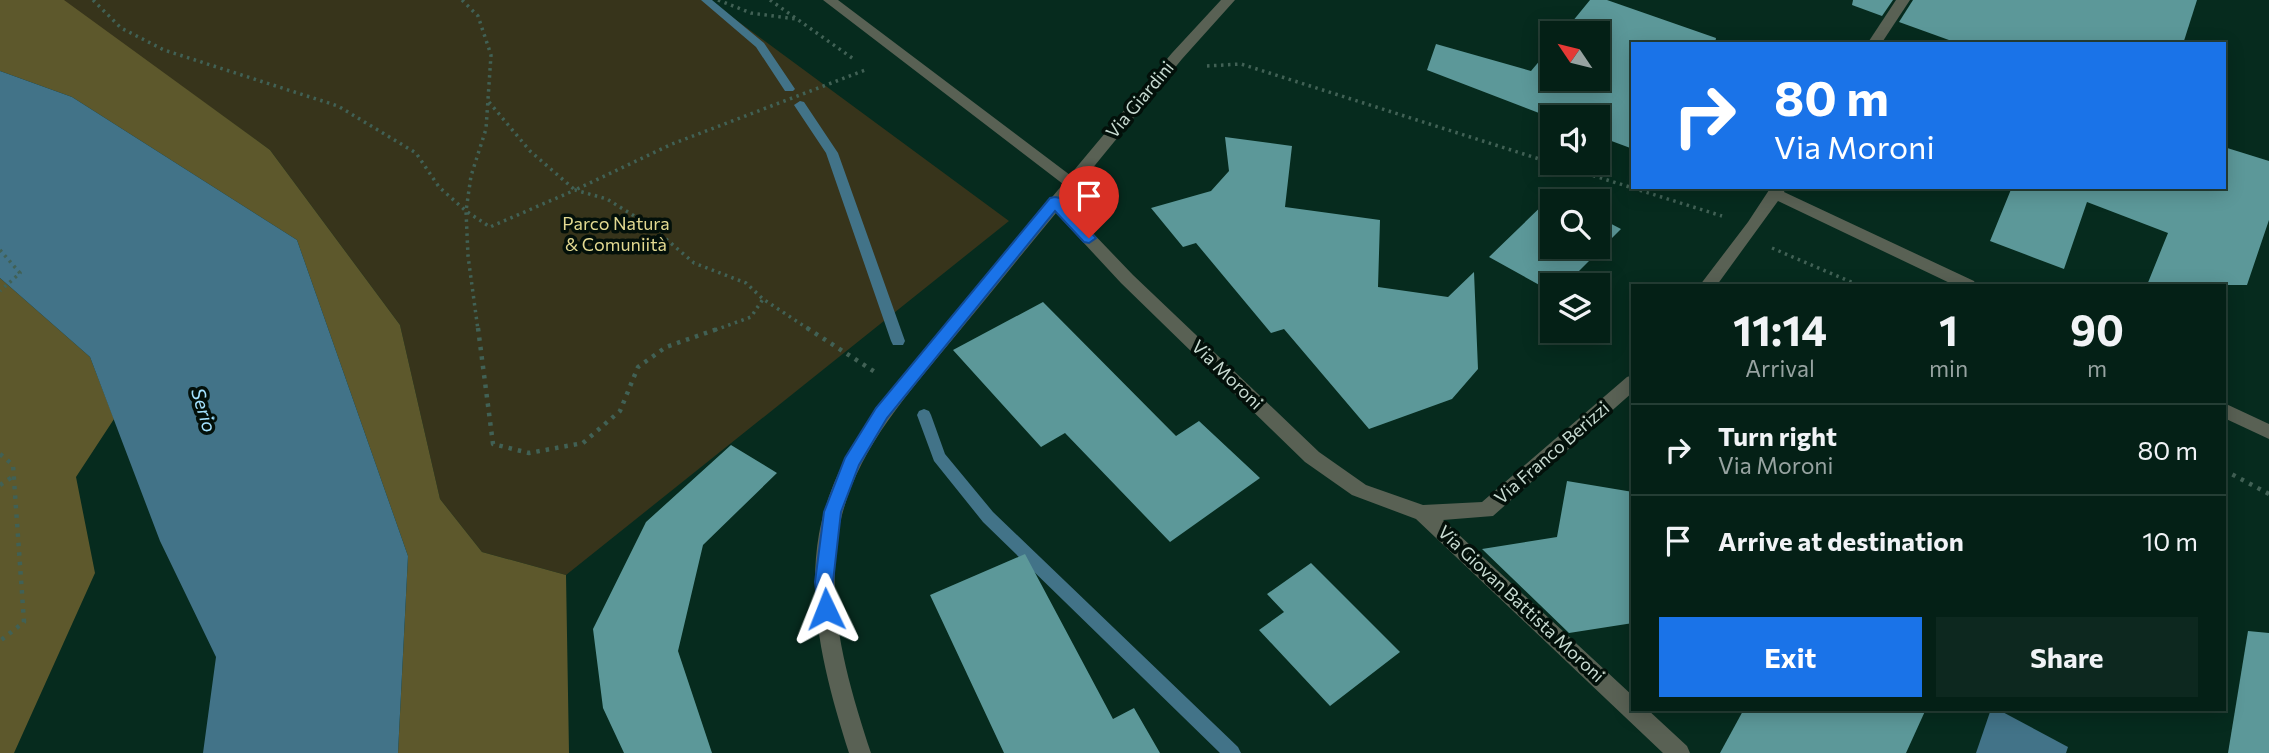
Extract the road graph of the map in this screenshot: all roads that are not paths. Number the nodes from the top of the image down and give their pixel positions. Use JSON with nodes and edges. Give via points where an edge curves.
{"nodes":[{"id":1,"x":830,"y":0,"type":"edge"},
{"id":2,"x":1228,"y":0,"type":"edge"},
{"id":3,"x":1903,"y":0,"type":"edge"},
{"id":4,"x":1875,"y":42,"type":"edge"},
{"id":5,"x":1071,"y":183,"type":"junction"},
{"id":6,"x":1777,"y":190,"type":"edge"},
{"id":7,"x":1055,"y":202,"type":"junction"},
{"id":8,"x":1709,"y":284,"type":"edge"},
{"id":9,"x":1966,"y":284,"type":"edge"},
{"id":10,"x":1631,"y":384,"type":"edge"},
{"id":11,"x":2226,"y":411,"type":"edge"},
{"id":12,"x":2269,"y":432,"type":"edge"},
{"id":13,"x":1423,"y":513,"type":"junction"},
{"id":14,"x":1631,"y":708,"type":"edge"},
{"id":15,"x":1634,"y":711,"type":"edge"},
{"id":16,"x":860,"y":753,"type":"edge"},
{"id":17,"x":1679,"y":753,"type":"edge"}],
"edges":[{"from":1,"to":5,"type":"street"},
{"from":2,"to":5,"type":"street","name":"Via Giardini"},
{"from":3,"to":4,"type":"street"},
{"from":5,"to":7,"type":"street","name":"Via Giardini"},
{"from":6,"to":8,"type":"street"},
{"from":6,"to":9,"type":"street"},
{"from":7,"to":13,"type":"street","name":"Via Moroni","via":[[1127,279],[1312,457],[1359,490]]},
{"from":7,"to":16,"type":"street","name":"Via Giardini","via":[[882,413],[851,463],[832,512],[824,582],[828,636],[842,702]]},
{"from":10,"to":13,"type":"street","name":"Via Franco Berizzi","via":[[1486,510]]},
{"from":11,"to":12,"type":"street"},
{"from":13,"to":14,"type":"street","name":"Via Giovan Battista Moroni"},
{"from":15,"to":17,"type":"street","name":"Via Giovan Battista Moroni"}]}
